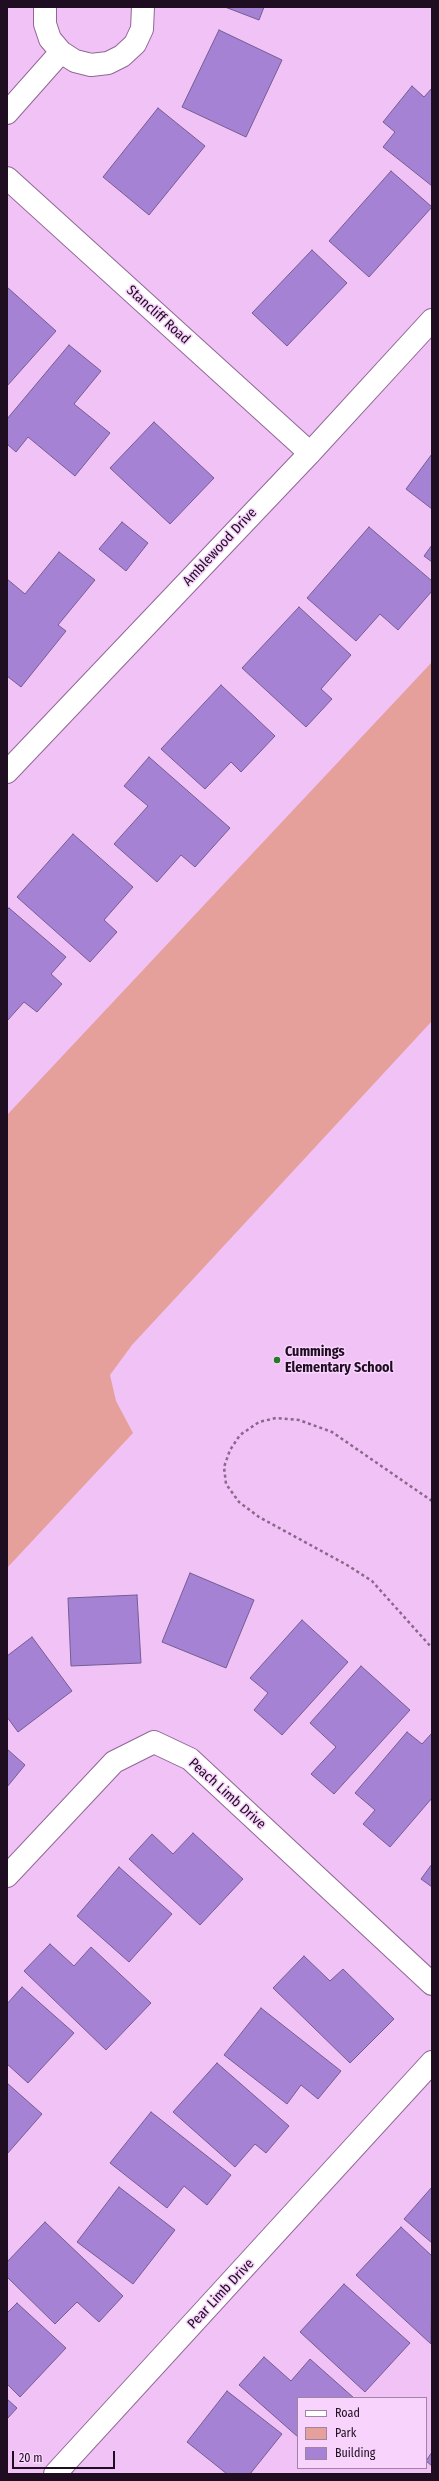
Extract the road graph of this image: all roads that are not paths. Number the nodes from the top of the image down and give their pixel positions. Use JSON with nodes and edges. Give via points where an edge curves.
{"nodes":[{"id":1,"x":45,"y":7,"type":"edge"},
{"id":2,"x":143,"y":7,"type":"edge"},
{"id":3,"x":61,"y":52,"type":"junction"},
{"id":4,"x":7,"y":113,"type":"edge"},
{"id":5,"x":7,"y":178,"type":"edge"},
{"id":6,"x":432,"y":320,"type":"edge"},
{"id":7,"x":310,"y":453,"type":"junction"},
{"id":8,"x":7,"y":772,"type":"edge"},
{"id":9,"x":11,"y":1872,"type":"edge"},
{"id":10,"x":432,"y":1984,"type":"edge"},
{"id":11,"x":432,"y":2062,"type":"edge"},
{"id":12,"x":55,"y":2474,"type":"edge"}],
"edges":[{"from":1,"to":3,"type":"street","via":[[45,24],[50,39]]},
{"from":2,"to":3,"type":"street","via":[[142,29],[134,44],[122,56],[108,63],[91,65],[75,61]]},
{"from":3,"to":4,"type":"street"},
{"from":5,"to":7,"type":"street","name":"Stancliff Road"},
{"from":6,"to":7,"type":"street","name":"Amblewood Drive"},
{"from":7,"to":8,"type":"street","name":"Amblewood Drive"},
{"from":9,"to":10,"type":"street","name":"Peach Limb Drive","via":[[114,1762],[154,1742],[190,1758]]},
{"from":11,"to":12,"type":"street","name":"Pear Limb Drive"}]}
